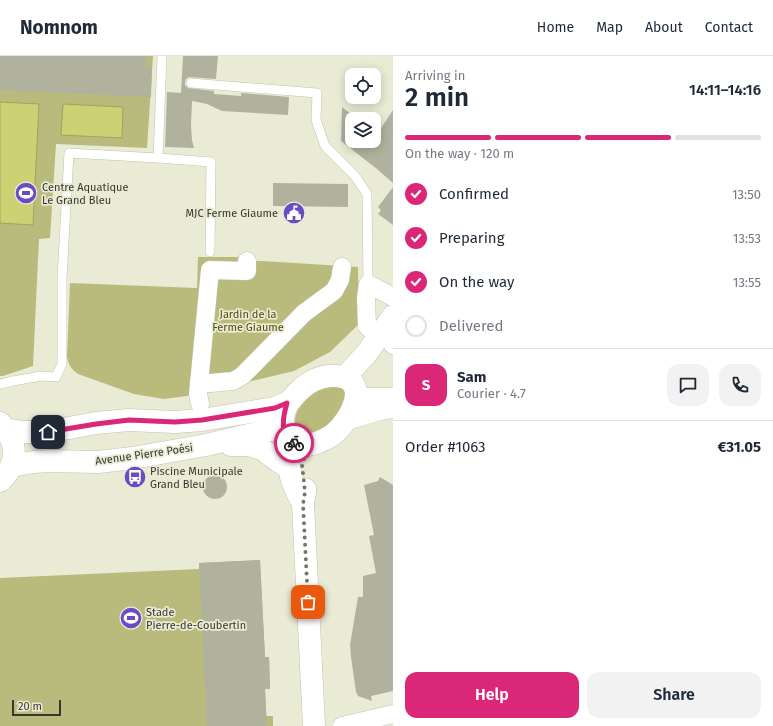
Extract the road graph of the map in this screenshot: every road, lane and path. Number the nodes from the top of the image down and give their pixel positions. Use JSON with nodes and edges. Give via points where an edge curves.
{"nodes":[{"id":1,"x":162,"y":56,"type":"edge"},
{"id":2,"x":191,"y":83,"type":"dead end"},
{"id":3,"x":158,"y":158,"type":"junction"},
{"id":4,"x":210,"y":252,"type":"dead end"},
{"id":5,"x":247,"y":261,"type":"dead end"},
{"id":6,"x":342,"y":266,"type":"dead end"},
{"id":7,"x":368,"y":284,"type":"junction"},
{"id":8,"x":393,"y":298,"type":"edge"},
{"id":9,"x":393,"y":316,"type":"edge"},
{"id":10,"x":389,"y":340,"type":"edge"},
{"id":11,"x":0,"y":384,"type":"edge"},
{"id":12,"x":199,"y":384,"type":"junction"},
{"id":13,"x":353,"y":388,"type":"junction"},
{"id":14,"x":393,"y":397,"type":"edge"},
{"id":15,"x":287,"y":403,"type":"junction"},
{"id":16,"x":200,"y":404,"type":"dead end"},
{"id":17,"x":393,"y":409,"type":"edge"},
{"id":18,"x":346,"y":421,"type":"junction"},
{"id":19,"x":3,"y":426,"type":"edge"},
{"id":20,"x":285,"y":432,"type":"junction"},
{"id":21,"x":312,"y":444,"type":"junction"},
{"id":22,"x":206,"y":445,"type":"junction"},
{"id":23,"x":289,"y":467,"type":"junction"},
{"id":24,"x":6,"y":474,"type":"edge"},
{"id":25,"x":303,"y":504,"type":"junction"},
{"id":26,"x":393,"y":714,"type":"edge"},
{"id":27,"x":314,"y":726,"type":"edge"},
{"id":28,"x":342,"y":726,"type":"edge"}],
"edges":[{"from":1,"to":3,"type":"lane"},
{"from":2,"to":7,"type":"lane","via":[[317,93],[316,120],[325,146],[355,176],[367,194]]},
{"from":3,"to":4,"type":"lane","via":[[211,162]]},
{"from":3,"to":11,"type":"lane","via":[[69,153],[62,278],[62,364],[56,377],[41,376]]},
{"from":5,"to":12,"type":"street","via":[[247,271],[210,270]]},
{"from":6,"to":12,"type":"street","via":[[340,280],[334,291],[304,314],[242,376],[233,381]]},
{"from":7,"to":8,"type":"street"},
{"from":7,"to":10,"type":"street","via":[[366,326]]},
{"from":9,"to":10,"type":"main road"},
{"from":10,"to":13,"type":"main road","via":[[367,353]]},
{"from":12,"to":16,"type":"street"},
{"from":13,"to":14,"type":"street"},
{"from":13,"to":15,"type":"main road","via":[[334,376],[319,378],[303,387]]},
{"from":13,"to":18,"type":"main road","via":[[352,409]]},
{"from":15,"to":19,"type":"main road","via":[[275,408],[202,420],[129,420],[48,432],[21,432]]},
{"from":15,"to":20,"type":"main road","via":[[284,411]]},
{"from":17,"to":18,"type":"street"},
{"from":18,"to":21,"type":"main road","via":[[332,435]]},
{"from":19,"to":24,"type":"main road","via":[[12,441],[14,454]]},
{"from":20,"to":21,"type":"main road","via":[[293,442],[303,446]]},
{"from":20,"to":22,"type":"main road","name":"Avenue Pierre Poési"},
{"from":20,"to":23,"type":"main road"},
{"from":21,"to":25,"type":"main road","via":[[302,464],[305,492]]},
{"from":22,"to":23,"type":"main road","name":"Avenue Pierre Poési","via":[[248,444],[262,449]]},
{"from":22,"to":24,"type":"main road","name":"Avenue Pierre Poési","via":[[98,462],[34,462]]},
{"from":23,"to":25,"type":"main road","via":[[296,492]]},
{"from":25,"to":27,"type":"main road"},
{"from":26,"to":28,"type":"street"}]}
